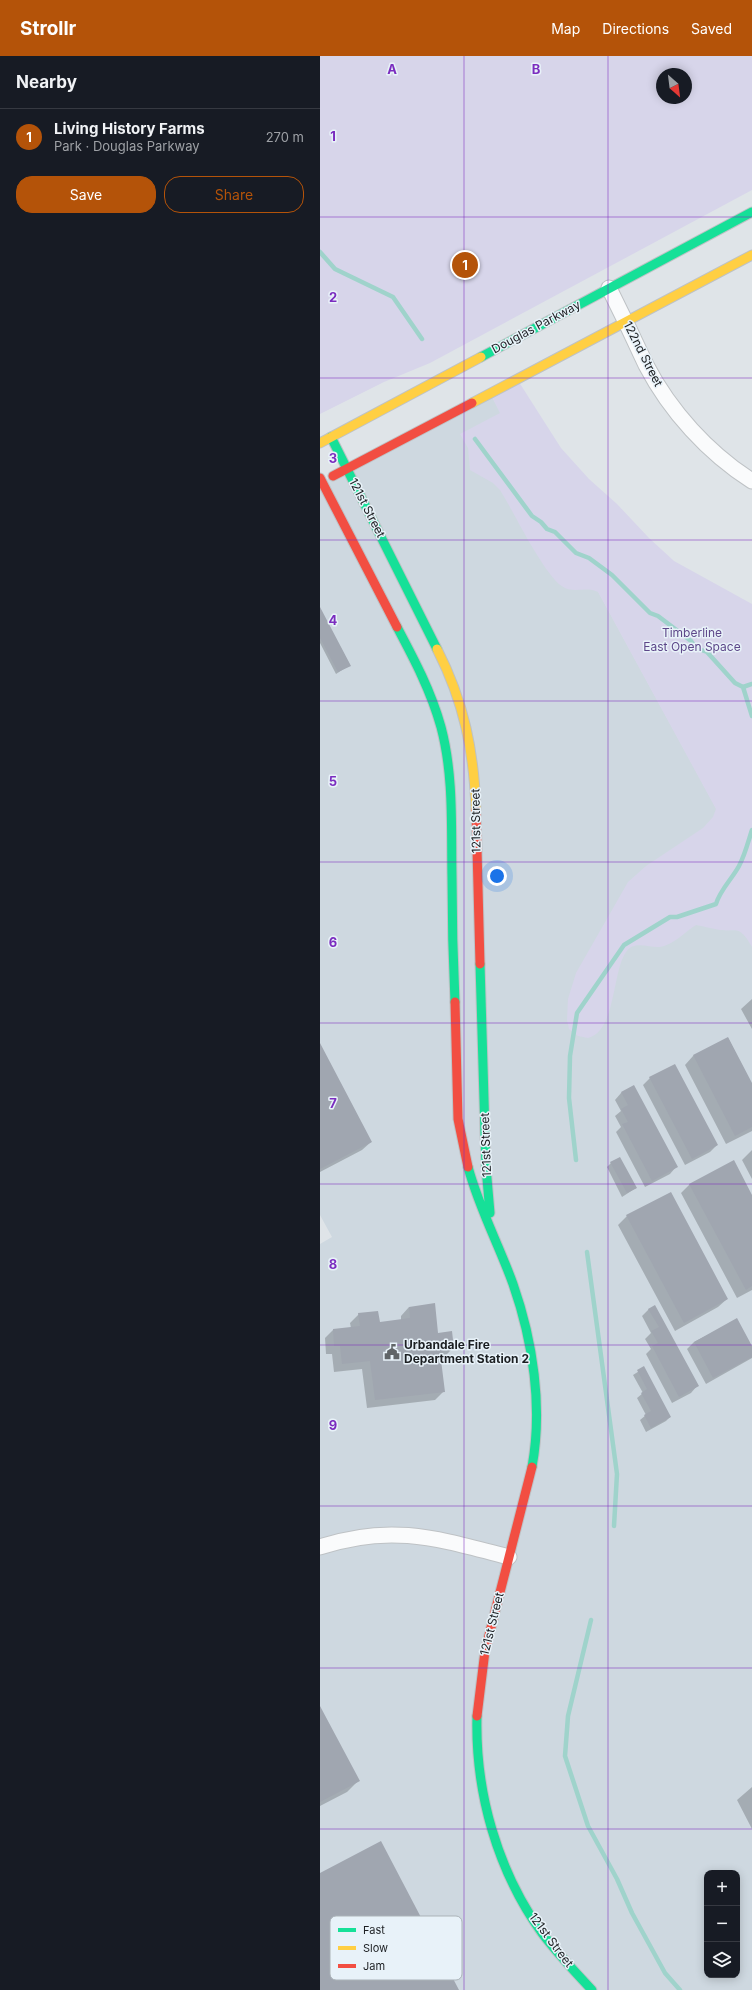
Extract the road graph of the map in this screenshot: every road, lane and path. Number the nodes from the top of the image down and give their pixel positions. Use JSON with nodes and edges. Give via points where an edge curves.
{"nodes":[{"id":1,"x":752,"y":212,"type":"edge"},
{"id":2,"x":752,"y":255,"type":"edge"},
{"id":3,"x":609,"y":288,"type":"junction"},
{"id":4,"x":626,"y":322,"type":"junction"},
{"id":5,"x":331,"y":437,"type":"junction"},
{"id":6,"x":320,"y":443,"type":"edge"},
{"id":7,"x":347,"y":469,"type":"junction"},
{"id":8,"x":321,"y":481,"type":"edge"},
{"id":9,"x":752,"y":481,"type":"edge"},
{"id":10,"x":492,"y":1236,"type":"junction"},
{"id":11,"x":320,"y":1546,"type":"edge"},
{"id":12,"x":509,"y":1557,"type":"junction"},
{"id":13,"x":592,"y":1990,"type":"edge"}],
"edges":[{"from":1,"to":3,"type":"street","name":"Douglas Parkway"},
{"from":2,"to":4,"type":"street"},
{"from":3,"to":4,"type":"street","name":"122nd Street"},
{"from":3,"to":5,"type":"street","name":"Douglas Parkway"},
{"from":4,"to":7,"type":"street"},
{"from":4,"to":9,"type":"street","name":"122nd Street","via":[[663,394],[685,422],[710,448]]},
{"from":5,"to":6,"type":"street","name":"Douglas Parkway"},
{"from":5,"to":7,"type":"street","name":"121st Street"},
{"from":7,"to":8,"type":"street"},
{"from":7,"to":10,"type":"street","name":"121st Street","via":[[441,656],[455,688],[468,730],[475,772],[486,1167]]},
{"from":8,"to":10,"type":"street","name":"121st Street","via":[[420,670],[432,697],[444,736],[450,774],[460,1137],[469,1177]]},
{"from":10,"to":12,"type":"street","name":"121st Street","via":[[525,1318],[533,1356],[536,1394],[536,1432],[532,1465]]},
{"from":11,"to":12,"type":"street","via":[[354,1537],[394,1533],[421,1535]]},
{"from":12,"to":13,"type":"street","name":"121st Street","via":[[488,1636],[477,1703],[476,1746],[486,1810],[497,1848],[529,1914],[551,1944]]}]}
